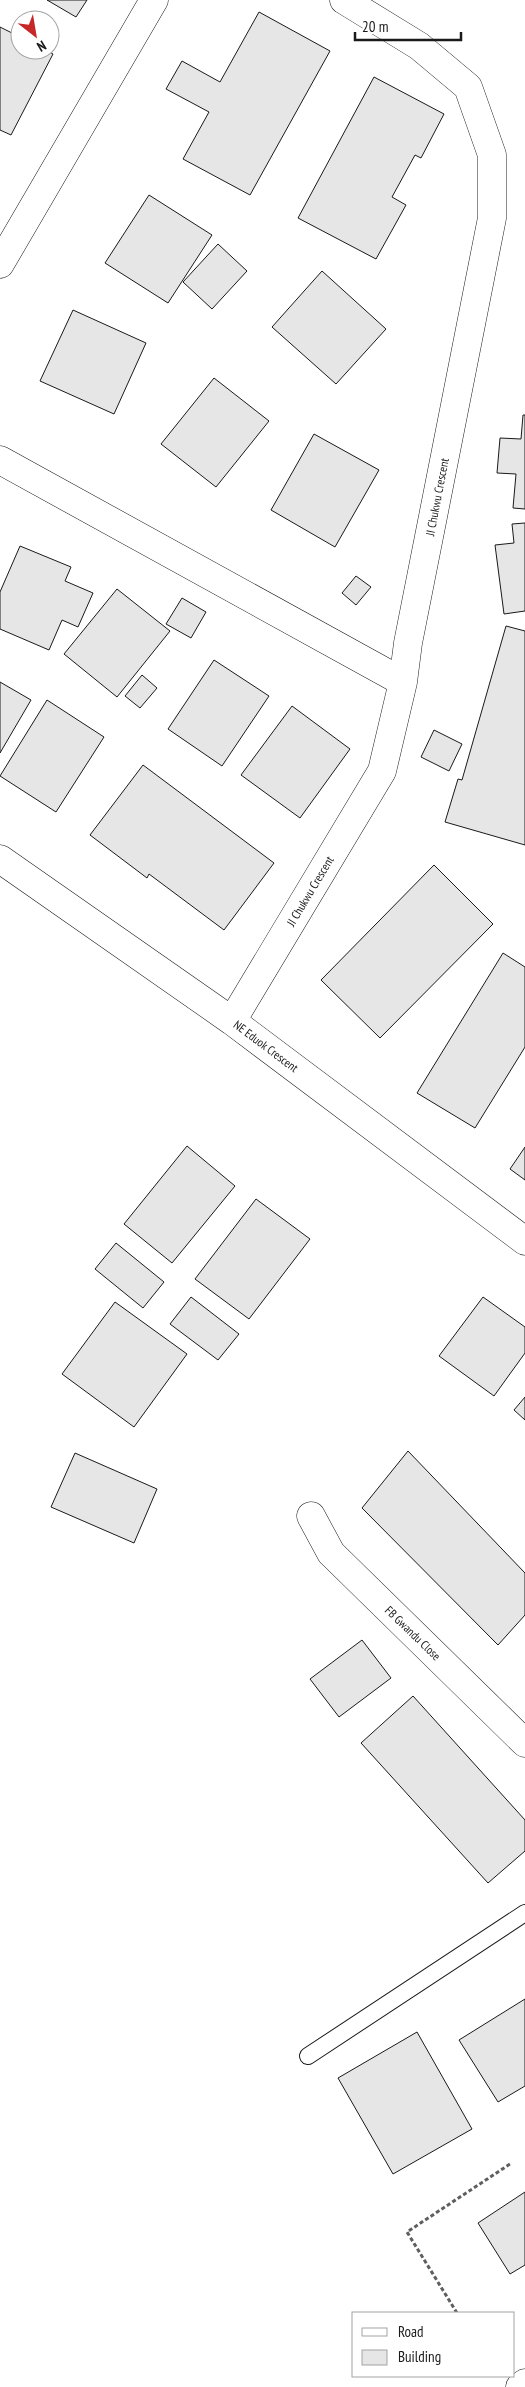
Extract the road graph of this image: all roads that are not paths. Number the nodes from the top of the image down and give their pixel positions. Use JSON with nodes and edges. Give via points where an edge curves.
{"nodes":[{"id":1,"x":154,"y":0,"type":"edge"},
{"id":2,"x":344,"y":0,"type":"edge"},
{"id":3,"x":0,"y":264,"type":"edge"},
{"id":4,"x":0,"y":460,"type":"edge"},
{"id":5,"x":403,"y":682,"type":"junction"},
{"id":6,"x":0,"y":860,"type":"edge"},
{"id":7,"x":232,"y":1021,"type":"junction"},
{"id":8,"x":525,"y":1241,"type":"edge"},
{"id":9,"x":311,"y":1516,"type":"dead end"},
{"id":10,"x":525,"y":1743,"type":"edge"},
{"id":11,"x":525,"y":1913,"type":"edge"},
{"id":12,"x":308,"y":2056,"type":"dead end"},
{"id":13,"x":525,"y":2383,"type":"edge"},
{"id":14,"x":520,"y":2387,"type":"edge"}],
"edges":[{"from":1,"to":3,"type":"street"},
{"from":2,"to":5,"type":"street","name":"JI Chukwu Crescent","via":[[420,46],[468,88],[492,155],[492,218]]},
{"from":4,"to":5,"type":"street"},
{"from":5,"to":7,"type":"street","name":"JI Chukwu Crescent","via":[[382,771]]},
{"from":6,"to":7,"type":"street","name":"NE Eduok Crescent"},
{"from":7,"to":8,"type":"street","name":"NE Eduok Crescent"},
{"from":9,"to":10,"type":"street","name":"FB Gwandu Close","via":[[331,1553]]},
{"from":11,"to":12,"type":"lane"},
{"from":13,"to":14,"type":"street"}]}
